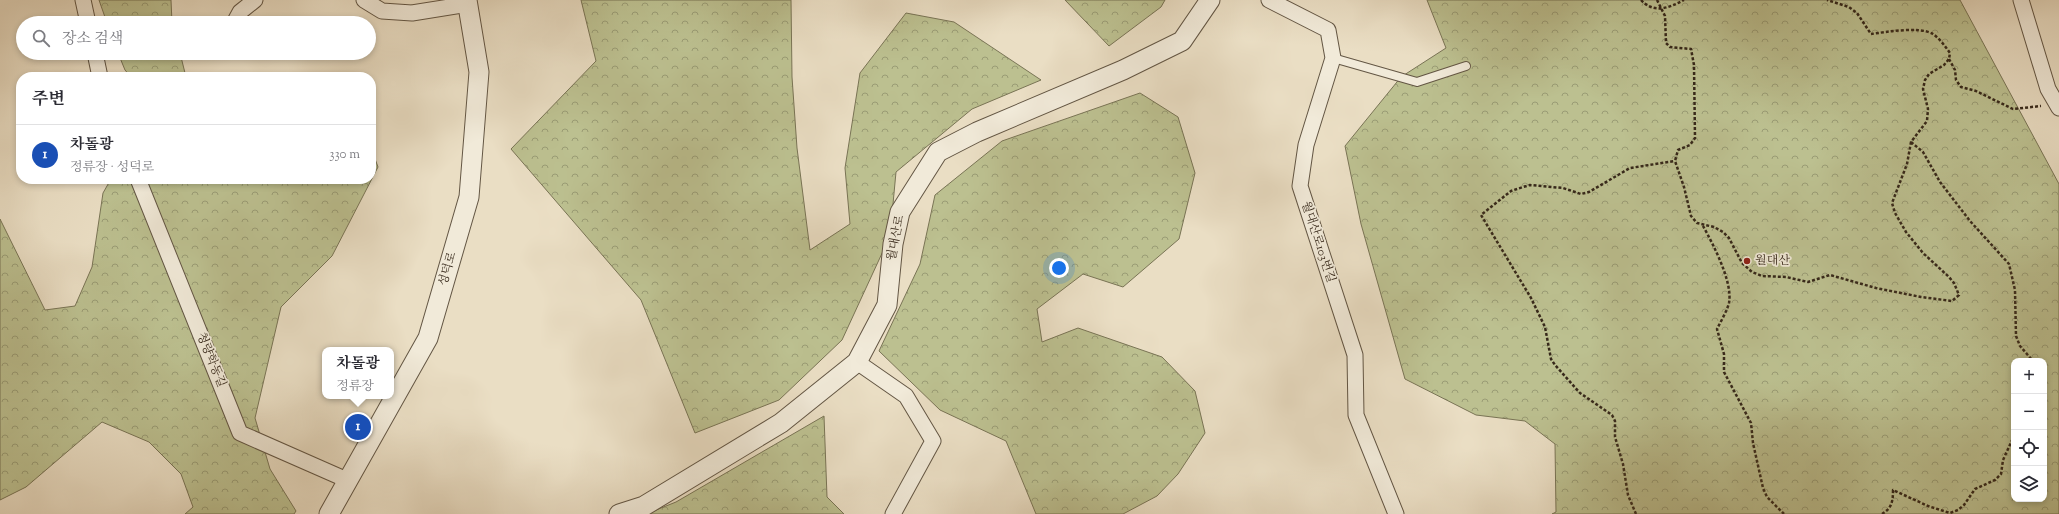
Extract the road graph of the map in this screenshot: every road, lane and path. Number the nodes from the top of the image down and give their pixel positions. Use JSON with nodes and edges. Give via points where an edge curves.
{"nodes":[{"id":1,"x":84,"y":0,"type":"edge"},
{"id":2,"x":255,"y":0,"type":"edge"},
{"id":3,"x":364,"y":0,"type":"edge"},
{"id":4,"x":1210,"y":0,"type":"edge"},
{"id":5,"x":1269,"y":0,"type":"edge"},
{"id":6,"x":1641,"y":0,"type":"edge"},
{"id":7,"x":1657,"y":0,"type":"edge"},
{"id":8,"x":1684,"y":0,"type":"edge"},
{"id":9,"x":1827,"y":0,"type":"edge"},
{"id":10,"x":2021,"y":0,"type":"edge"},
{"id":11,"x":468,"y":2,"type":"edge"},
{"id":12,"x":1662,"y":9,"type":"junction"},
{"id":13,"x":87,"y":16,"type":"edge"},
{"id":14,"x":238,"y":16,"type":"edge"},
{"id":15,"x":1333,"y":58,"type":"junction"},
{"id":16,"x":1949,"y":59,"type":"junction"},
{"id":17,"x":96,"y":60,"type":"edge"},
{"id":18,"x":1466,"y":66,"type":"dead end"},
{"id":19,"x":99,"y":72,"type":"edge"},
{"id":20,"x":2057,"y":106,"type":"edge"},
{"id":21,"x":1911,"y":142,"type":"junction"},
{"id":22,"x":1675,"y":161,"type":"junction"},
{"id":23,"x":140,"y":184,"type":"edge"},
{"id":24,"x":1703,"y":226,"type":"junction"},
{"id":25,"x":2031,"y":358,"type":"edge"},
{"id":26,"x":857,"y":362,"type":"junction"},
{"id":27,"x":394,"y":398,"type":"edge"},
{"id":28,"x":393,"y":399,"type":"edge"},
{"id":29,"x":2011,"y":443,"type":"edge"},
{"id":30,"x":347,"y":480,"type":"junction"},
{"id":31,"x":329,"y":514,"type":"edge"},
{"id":32,"x":619,"y":514,"type":"edge"},
{"id":33,"x":893,"y":514,"type":"edge"},
{"id":34,"x":1396,"y":514,"type":"edge"},
{"id":35,"x":1636,"y":514,"type":"edge"},
{"id":36,"x":1784,"y":514,"type":"edge"},
{"id":37,"x":1882,"y":514,"type":"edge"}],
"edges":[{"from":1,"to":13,"type":"street"},
{"from":2,"to":14,"type":"street"},
{"from":3,"to":11,"type":"street","via":[[382,11],[412,13]]},
{"from":4,"to":26,"type":"street","name":"월대산로","via":[[1182,41],[1123,70],[977,132],[938,152],[900,212],[893,244],[887,305]]},
{"from":5,"to":15,"type":"street","name":"월대산로103번길","via":[[1328,30]]},
{"from":6,"to":12,"type":"path","via":[[1647,6]]},
{"from":7,"to":12,"type":"path"},
{"from":8,"to":12,"type":"path"},
{"from":9,"to":16,"type":"path","via":[[1849,7],[1857,13],[1871,34],[1892,30],[1932,33],[1950,53]]},
{"from":10,"to":20,"type":"street","via":[[2048,89]]},
{"from":11,"to":27,"type":"street","name":"성덕로","via":[[478,72],[469,197],[428,338]]},
{"from":12,"to":22,"type":"path","via":[[1665,16],[1666,43],[1670,47],[1691,49],[1694,65],[1695,138],[1690,145],[1678,150]]},
{"from":15,"to":18,"type":"lane","via":[[1417,82]]},
{"from":15,"to":34,"type":"street","name":"월대산로103번길","via":[[1306,145],[1300,186],[1355,355],[1356,414]]},
{"from":16,"to":20,"type":"path","via":[[1961,87],[2013,108]]},
{"from":16,"to":21,"type":"path","via":[[1925,80],[1923,89],[1928,109],[1927,121]]},
{"from":17,"to":19,"type":"street"},
{"from":21,"to":24,"type":"path","via":[[1907,164],[1892,203],[1906,232],[1923,253],[1954,283],[1959,296],[1952,301],[1921,298],[1830,275],[1808,282],[1786,277],[1762,276],[1752,272],[1742,263],[1723,232],[1714,227]]},
{"from":21,"to":25,"type":"path","via":[[1923,152],[1944,187],[2008,264],[2015,290],[2016,336],[2020,346]]},
{"from":22,"to":24,"type":"path","via":[[1690,216]]},
{"from":22,"to":35,"type":"path","via":[[1630,168],[1581,194],[1563,188],[1530,185],[1511,191],[1481,215],[1531,298],[1545,327],[1551,359],[1580,393],[1612,415],[1628,495]]},
{"from":23,"to":30,"type":"street","name":"청량학동길","via":[[240,433]]},
{"from":24,"to":36,"type":"path","via":[[1714,245],[1730,296],[1729,304],[1717,329],[1724,354],[1724,372],[1751,423],[1763,488],[1767,497]]},
{"from":26,"to":32,"type":"street","name":"월대산로","via":[[781,423],[644,506]]},
{"from":26,"to":33,"type":"street","via":[[906,396],[933,441]]},
{"from":28,"to":30,"type":"street","name":"성덕로"},
{"from":29,"to":37,"type":"path","via":[[2003,460],[2001,474],[1995,480],[1975,489],[1958,510],[1950,513],[1893,490],[1893,501]]},
{"from":30,"to":31,"type":"street","name":"성덕로"}]}
